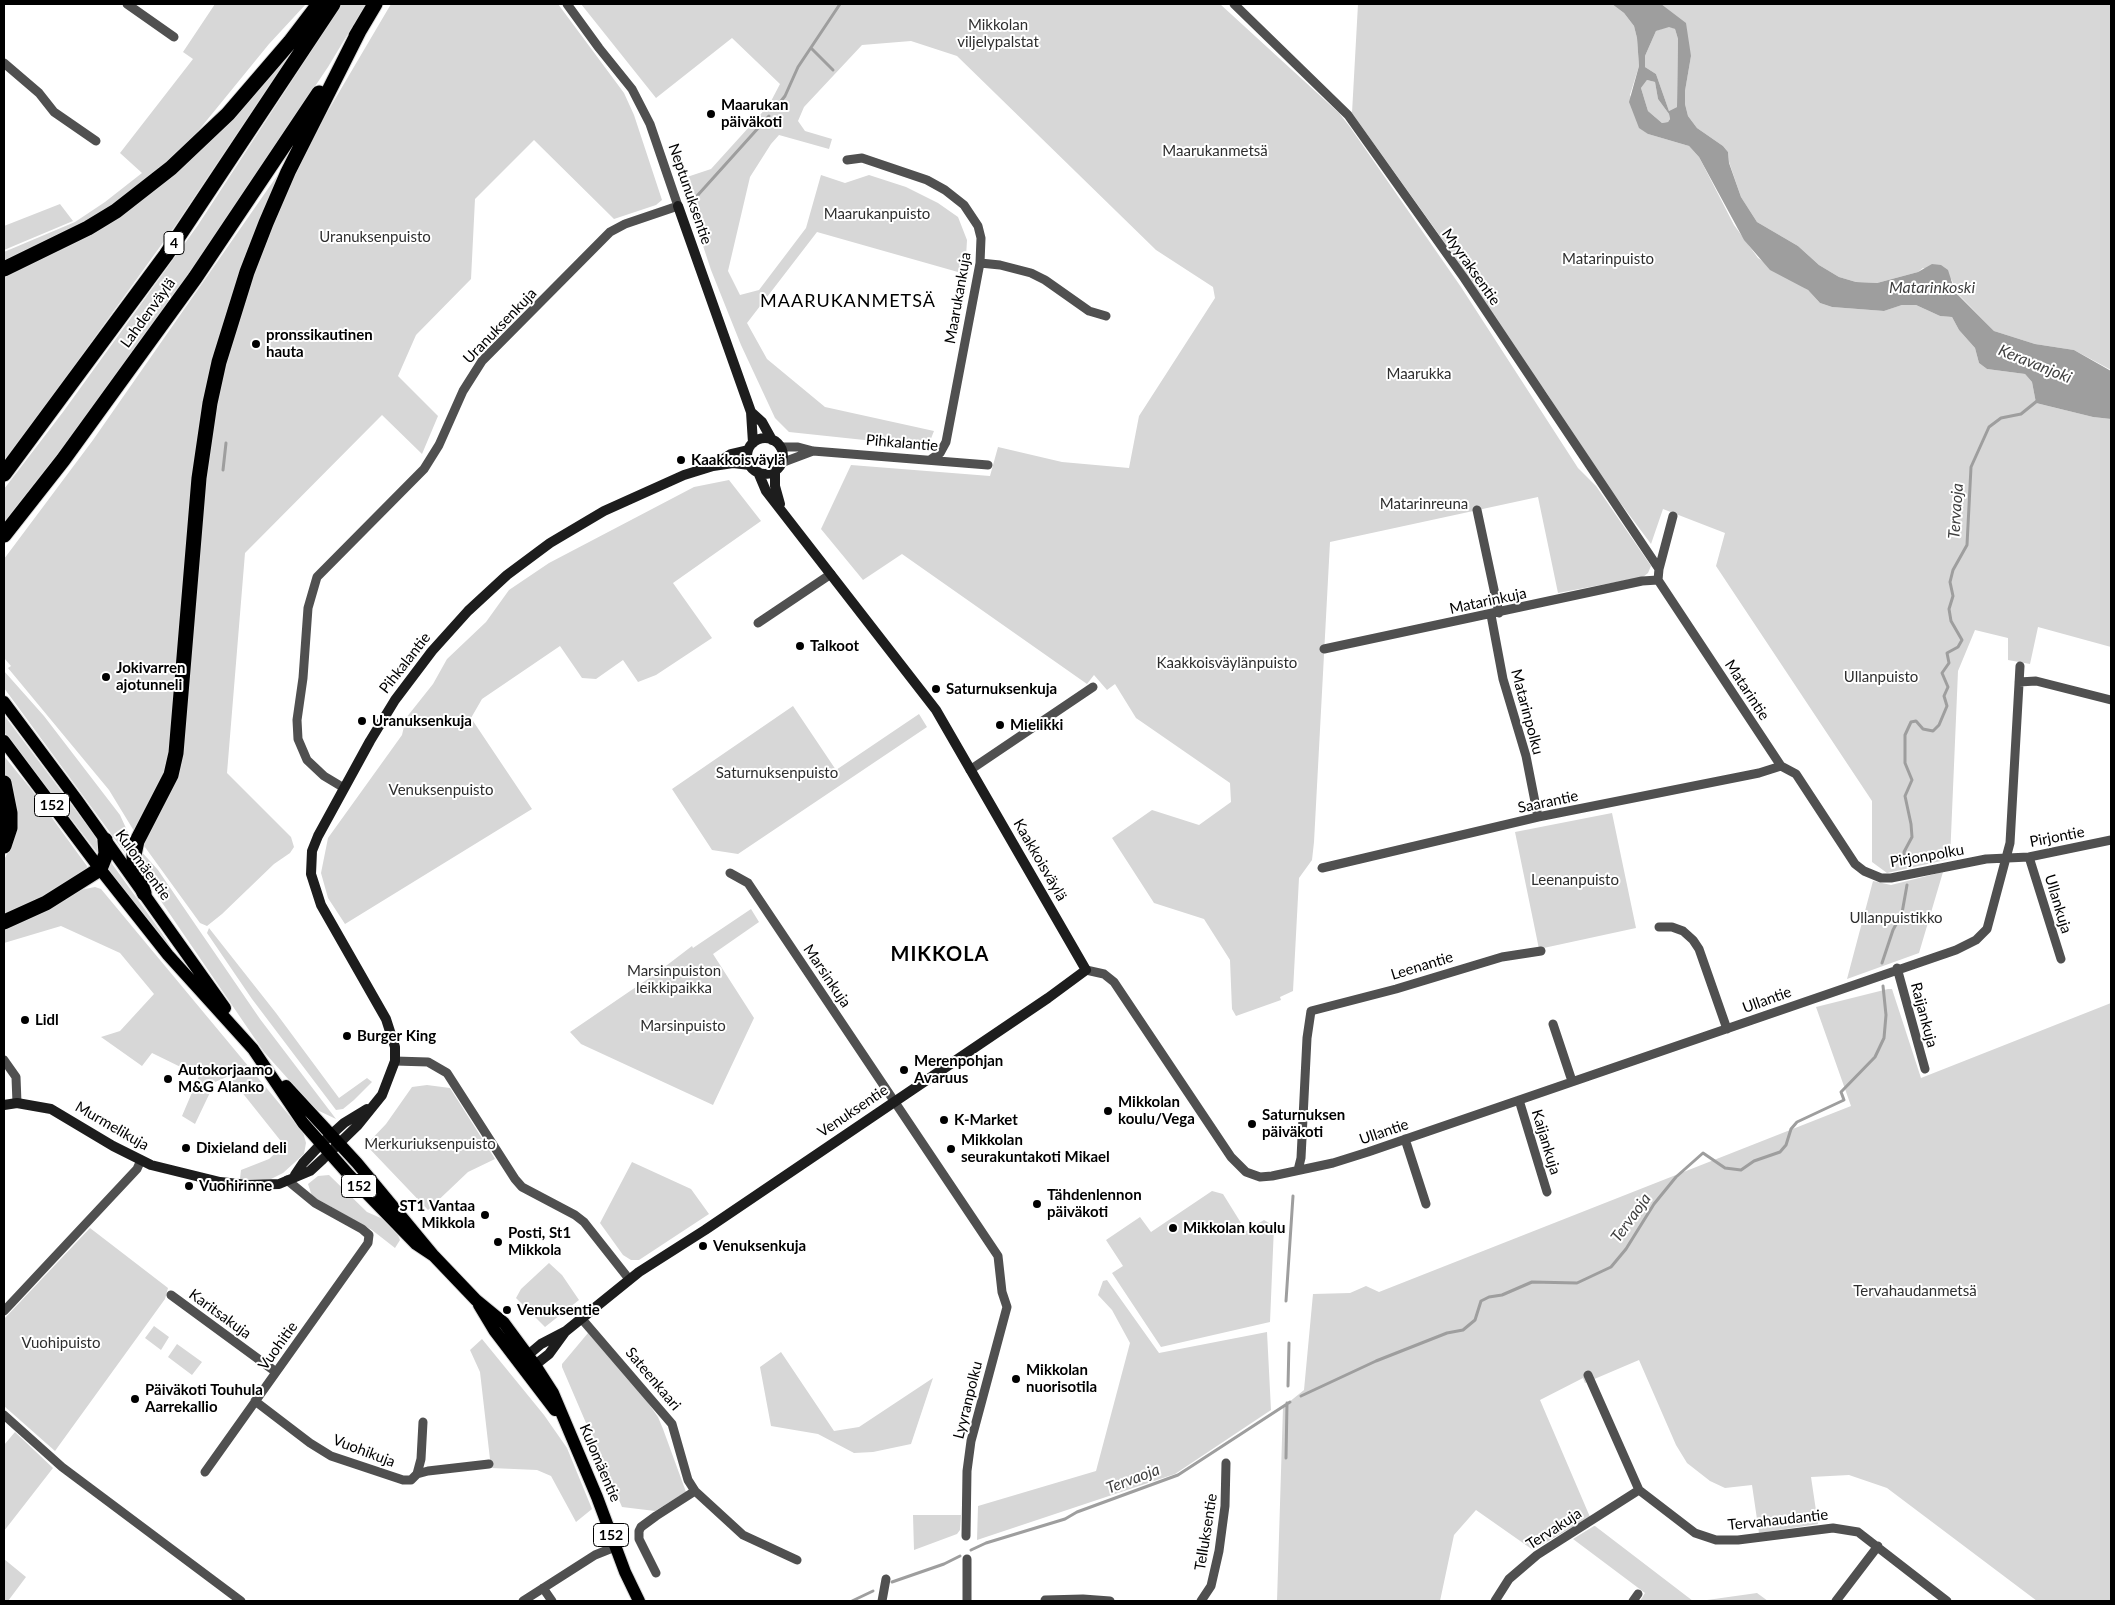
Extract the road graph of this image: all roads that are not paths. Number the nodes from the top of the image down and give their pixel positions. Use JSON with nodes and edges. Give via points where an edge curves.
{"nodes":[{"id":1,"x":127,"y":4,"type":"edge"},
{"id":2,"x":319,"y":4,"type":"edge"},
{"id":3,"x":333,"y":4,"type":"edge"},
{"id":4,"x":376,"y":4,"type":"edge"},
{"id":5,"x":568,"y":4,"type":"edge"},
{"id":6,"x":1234,"y":4,"type":"edge"},
{"id":7,"x":360,"y":29,"type":"junction"},
{"id":8,"x":174,"y":37,"type":"dead end"},
{"id":9,"x":4,"y":63,"type":"edge"},
{"id":10,"x":96,"y":141,"type":"dead end"},
{"id":11,"x":847,"y":160,"type":"dead end"},
{"id":12,"x":678,"y":206,"type":"junction"},
{"id":13,"x":980,"y":264,"type":"junction"},
{"id":14,"x":4,"y":269,"type":"edge"},
{"id":15,"x":1106,"y":316,"type":"dead end"},
{"id":16,"x":750,"y":412,"type":"junction"},
{"id":17,"x":776,"y":444,"type":"junction"},
{"id":18,"x":750,"y":447,"type":"junction"},
{"id":19,"x":813,"y":451,"type":"junction"},
{"id":20,"x":930,"y":460,"type":"junction"},
{"id":21,"x":750,"y":465,"type":"junction"},
{"id":22,"x":988,"y":465,"type":"dead end"},
{"id":23,"x":713,"y":466,"type":"junction"},
{"id":24,"x":778,"y":466,"type":"junction"},
{"id":25,"x":758,"y":472,"type":"junction"},
{"id":26,"x":4,"y":474,"type":"edge"},
{"id":27,"x":782,"y":510,"type":"junction"},
{"id":28,"x":1477,"y":510,"type":"dead end"},
{"id":29,"x":1673,"y":516,"type":"dead end"},
{"id":30,"x":4,"y":536,"type":"edge"},
{"id":31,"x":1659,"y":569,"type":"junction"},
{"id":32,"x":830,"y":574,"type":"junction"},
{"id":33,"x":1658,"y":580,"type":"junction"},
{"id":34,"x":1495,"y":614,"type":"junction"},
{"id":35,"x":758,"y":623,"type":"dead end"},
{"id":36,"x":1324,"y":649,"type":"dead end"},
{"id":37,"x":2020,"y":666,"type":"dead end"},
{"id":38,"x":2019,"y":682,"type":"junction"},
{"id":39,"x":1093,"y":687,"type":"dead end"},
{"id":40,"x":2111,"y":700,"type":"edge"},
{"id":41,"x":4,"y":702,"type":"edge"},
{"id":42,"x":4,"y":740,"type":"edge"},
{"id":43,"x":1781,"y":766,"type":"junction"},
{"id":44,"x":970,"y":770,"type":"junction"},
{"id":45,"x":4,"y":783,"type":"edge"},
{"id":46,"x":344,"y":788,"type":"junction"},
{"id":47,"x":1538,"y":817,"type":"junction"},
{"id":48,"x":105,"y":840,"type":"junction"},
{"id":49,"x":2111,"y":840,"type":"edge"},
{"id":50,"x":4,"y":846,"type":"edge"},
{"id":51,"x":2029,"y":857,"type":"junction"},
{"id":52,"x":2007,"y":858,"type":"junction"},
{"id":53,"x":1855,"y":864,"type":"joint"},
{"id":54,"x":1322,"y":868,"type":"dead end"},
{"id":55,"x":100,"y":869,"type":"junction"},
{"id":56,"x":730,"y":873,"type":"dead end"},
{"id":57,"x":144,"y":893,"type":"junction"},
{"id":58,"x":4,"y":922,"type":"edge"},
{"id":59,"x":1659,"y":927,"type":"dead end"},
{"id":60,"x":1541,"y":951,"type":"dead end"},
{"id":61,"x":2061,"y":959,"type":"dead end"},
{"id":62,"x":1897,"y":968,"type":"junction"},
{"id":63,"x":1086,"y":970,"type":"junction"},
{"id":64,"x":1554,"y":1024,"type":"dead end"},
{"id":65,"x":1727,"y":1029,"type":"junction"},
{"id":66,"x":253,"y":1049,"type":"junction"},
{"id":67,"x":4,"y":1060,"type":"edge"},
{"id":68,"x":263,"y":1062,"type":"junction"},
{"id":69,"x":394,"y":1062,"type":"junction"},
{"id":70,"x":1925,"y":1069,"type":"dead end"},
{"id":71,"x":1572,"y":1081,"type":"junction"},
{"id":72,"x":1520,"y":1100,"type":"junction"},
{"id":73,"x":895,"y":1101,"type":"junction"},
{"id":74,"x":18,"y":1102,"type":"junction"},
{"id":75,"x":4,"y":1105,"type":"edge"},
{"id":76,"x":336,"y":1139,"type":"junction"},
{"id":77,"x":1405,"y":1139,"type":"junction"},
{"id":78,"x":326,"y":1149,"type":"junction"},
{"id":79,"x":140,"y":1160,"type":"junction"},
{"id":80,"x":1298,"y":1170,"type":"junction"},
{"id":81,"x":291,"y":1178,"type":"junction"},
{"id":82,"x":1547,"y":1192,"type":"dead end"},
{"id":83,"x":1426,"y":1204,"type":"dead end"},
{"id":84,"x":434,"y":1256,"type":"junction"},
{"id":85,"x":1001,"y":1274,"type":"joint"},
{"id":86,"x":629,"y":1279,"type":"junction"},
{"id":87,"x":171,"y":1295,"type":"dead end"},
{"id":88,"x":4,"y":1311,"type":"edge"},
{"id":89,"x":581,"y":1318,"type":"junction"},
{"id":90,"x":529,"y":1362,"type":"junction"},
{"id":91,"x":276,"y":1372,"type":"junction"},
{"id":92,"x":1588,"y":1375,"type":"dead end"},
{"id":93,"x":255,"y":1401,"type":"junction"},
{"id":94,"x":4,"y":1416,"type":"edge"},
{"id":95,"x":422,"y":1422,"type":"dead end"},
{"id":96,"x":489,"y":1464,"type":"dead end"},
{"id":97,"x":1226,"y":1464,"type":"dead end"},
{"id":98,"x":205,"y":1472,"type":"dead end"},
{"id":99,"x":417,"y":1474,"type":"junction"},
{"id":100,"x":1639,"y":1490,"type":"junction"},
{"id":101,"x":695,"y":1491,"type":"junction"},
{"id":102,"x":966,"y":1536,"type":"dead end"},
{"id":103,"x":1878,"y":1546,"type":"junction"},
{"id":104,"x":615,"y":1547,"type":"junction"},
{"id":105,"x":967,"y":1559,"type":"dead end"},
{"id":106,"x":797,"y":1560,"type":"dead end"},
{"id":107,"x":656,"y":1573,"type":"dead end"},
{"id":108,"x":886,"y":1579,"type":"dead end"},
{"id":109,"x":544,"y":1588,"type":"junction"},
{"id":110,"x":1045,"y":1600,"type":"dead end"},
{"id":111,"x":241,"y":1601,"type":"edge"},
{"id":112,"x":523,"y":1601,"type":"edge"},
{"id":113,"x":552,"y":1601,"type":"edge"},
{"id":114,"x":639,"y":1601,"type":"edge"},
{"id":115,"x":882,"y":1601,"type":"edge"},
{"id":116,"x":967,"y":1601,"type":"edge"},
{"id":117,"x":1110,"y":1601,"type":"edge"},
{"id":118,"x":1201,"y":1601,"type":"edge"},
{"id":119,"x":1495,"y":1601,"type":"edge"},
{"id":120,"x":1836,"y":1601,"type":"edge"},
{"id":121,"x":1947,"y":1601,"type":"edge"}],
"edges":[{"from":1,"to":8,"type":"street"},
{"from":2,"to":14,"type":"highway","via":[[228,114],[171,168],[116,211],[88,228]]},
{"from":3,"to":26,"type":"highway","name":"Lahdenväylä","number":"4","via":[[166,255]]},
{"from":4,"to":7,"type":"highway","name":"Lahdenväylä","number":"4"},
{"from":5,"to":12,"type":"street","name":"Neptunuksentie","via":[[632,89],[650,124]]},
{"from":6,"to":31,"type":"street","name":"Myyraksentie","via":[[1348,115],[1464,278]]},
{"from":7,"to":30,"type":"highway","name":"Lahdenväylä","number":"4","via":[[195,278]]},
{"from":7,"to":57,"type":"highway","via":[[266,223],[244,280],[219,362],[199,478],[176,753],[171,775],[137,841],[134,855]]},
{"from":9,"to":10,"type":"street","via":[[40,93],[54,112]]},
{"from":11,"to":13,"type":"street","name":"Maarukankuja","via":[[862,158],[910,172],[945,190],[964,205],[978,226]]},
{"from":12,"to":16,"type":"street","name":"Neptunuksentie"},
{"from":12,"to":46,"type":"street","name":"Uranuksenkuja","via":[[610,232],[482,361],[462,391],[439,445],[424,468],[317,577],[308,608],[298,739],[308,760],[324,776]]},
{"from":13,"to":15,"type":"street","via":[[1031,273],[1089,311]]},
{"from":13,"to":20,"type":"street","name":"Maarukankuja","via":[[946,442],[940,453]]},
{"from":16,"to":17,"type":"street","name":"Neptunuksentie","via":[[762,422]]},
{"from":16,"to":18,"type":"street","name":"Neptunuksentie"},
{"from":17,"to":18,"type":"street","via":[[762,439]]},
{"from":17,"to":19,"type":"street","name":"Pihkalantie"},
{"from":17,"to":24,"type":"street","via":[[782,455]]},
{"from":18,"to":21,"type":"street"},
{"from":18,"to":23,"type":"street","name":"Pihkalantie"},
{"from":19,"to":20,"type":"street","name":"Pihkalantie"},
{"from":19,"to":24,"type":"street","name":"Pihkalantie"},
{"from":20,"to":22,"type":"street","name":"Pihkalantie"},
{"from":21,"to":23,"type":"street","name":"Pihkalantie"},
{"from":21,"to":25,"type":"street"},
{"from":23,"to":46,"type":"street","name":"Pihkalantie","via":[[684,475],[604,511],[550,543],[507,575],[432,651],[395,700]]},
{"from":24,"to":25,"type":"street","via":[[767,474]]},
{"from":24,"to":27,"type":"street","name":"Kaakkoisväylä","via":[[775,486]]},
{"from":25,"to":27,"type":"street","name":"Kaakkoisväylä","via":[[766,490]]},
{"from":27,"to":32,"type":"street","name":"Kaakkoisväylä"},
{"from":28,"to":34,"type":"street","name":"Matarinpolku"},
{"from":29,"to":31,"type":"street"},
{"from":31,"to":33,"type":"street"},
{"from":32,"to":35,"type":"street"},
{"from":32,"to":44,"type":"street","name":"Kaakkoisväylä","via":[[936,710]]},
{"from":33,"to":34,"type":"street","name":"Matarinkuja"},
{"from":33,"to":43,"type":"street","name":"Matarintie"},
{"from":34,"to":36,"type":"street","name":"Matarinkuja"},
{"from":34,"to":47,"type":"street","name":"Matarinpolku","via":[[1503,678],[1526,756]]},
{"from":37,"to":38,"type":"street","name":"Ullantie"},
{"from":38,"to":40,"type":"street","via":[[2036,681]]},
{"from":38,"to":52,"type":"street","name":"Ullantie"},
{"from":39,"to":44,"type":"street"},
{"from":41,"to":48,"type":"main road","name":"Kulomäentie","number":"152"},
{"from":42,"to":55,"type":"main road","name":"Kulomäentie","number":"152"},
{"from":43,"to":47,"type":"street","name":"Saarantie"},
{"from":43,"to":53,"type":"street","name":"Matarintie","via":[[1796,774]]},
{"from":44,"to":63,"type":"street","name":"Kaakkoisväylä"},
{"from":45,"to":50,"type":"highway","via":[[10,813],[10,828]]},
{"from":46,"to":69,"type":"street","name":"Pihkalantie","via":[[312,851],[311,874],[321,904],[386,1019],[395,1047]]},
{"from":47,"to":54,"type":"street","name":"Saarantie"},
{"from":48,"to":55,"type":"highway","via":[[106,854]]},
{"from":48,"to":57,"type":"main road","name":"Kulomäentie","number":"152"},
{"from":49,"to":51,"type":"street","name":"Pirjontie"},
{"from":51,"to":52,"type":"street","name":"Pirjontie"},
{"from":51,"to":61,"type":"street","name":"Ullankuja"},
{"from":52,"to":53,"type":"street","name":"Pirjonpolku","via":[[1986,859],[1891,878],[1872,875]]},
{"from":52,"to":62,"type":"street","name":"Ullantie","via":[[1987,929],[1969,945]]},
{"from":55,"to":58,"type":"highway","via":[[46,903]]},
{"from":55,"to":66,"type":"main road","name":"Kulomäentie","number":"152","via":[[168,955]]},
{"from":56,"to":73,"type":"street","name":"Marsinkuja","via":[[748,883]]},
{"from":57,"to":66,"type":"main road","name":"Kulomäentie","number":"152"},
{"from":59,"to":65,"type":"street","via":[[1677,929],[1693,940],[1699,949]]},
{"from":60,"to":80,"type":"street","name":"Leenantie","via":[[1502,957],[1311,1011],[1306,1038]]},
{"from":62,"to":65,"type":"street","name":"Ullantie"},
{"from":62,"to":70,"type":"street","name":"Raijankuja"},
{"from":63,"to":73,"type":"street","name":"Venuksentie"},
{"from":63,"to":80,"type":"street","via":[[1104,974],[1114,982],[1238,1166],[1260,1177]]},
{"from":64,"to":71,"type":"street"},
{"from":65,"to":71,"type":"street","name":"Ullantie"},
{"from":66,"to":68,"type":"main road","name":"Kulomäentie","number":"152"},
{"from":67,"to":74,"type":"street","via":[[16,1076]]},
{"from":68,"to":76,"type":"main road","name":"Kulomäentie","number":"152"},
{"from":68,"to":78,"type":"main road","name":"Kulomäentie","number":"152","via":[[303,1123]]},
{"from":69,"to":76,"type":"street","name":"Pihkalantie","via":[[388,1085],[374,1105],[349,1120]]},
{"from":69,"to":86,"type":"street","via":[[428,1062],[447,1073],[515,1179],[584,1222]]},
{"from":71,"to":72,"type":"street","name":"Ullantie"},
{"from":72,"to":77,"type":"street","name":"Ullantie"},
{"from":72,"to":82,"type":"street","name":"Kaijankuja"},
{"from":73,"to":85,"type":"street","name":"Marsinkuja","via":[[996,1251]]},
{"from":73,"to":86,"type":"street","name":"Venuksentie"},
{"from":74,"to":75,"type":"street"},
{"from":74,"to":79,"type":"street","name":"Murmelikuja","via":[[51,1109]]},
{"from":76,"to":78,"type":"street","name":"Murmelikuja"},
{"from":76,"to":84,"type":"main road","name":"Kulomäentie","number":"152"},
{"from":77,"to":80,"type":"street","name":"Ullantie","via":[[1333,1163]]},
{"from":77,"to":83,"type":"street"},
{"from":78,"to":81,"type":"street","name":"Murmelikuja","via":[[310,1171]]},
{"from":78,"to":84,"type":"main road","name":"Kulomäentie","number":"152","via":[[416,1244]]},
{"from":79,"to":81,"type":"street","name":"Murmelikuja","via":[[220,1182],[267,1186]]},
{"from":79,"to":88,"type":"street","via":[[137,1169]]},
{"from":81,"to":91,"type":"street","name":"Vuohitie","via":[[316,1203],[369,1235],[368,1244]]},
{"from":84,"to":90,"type":"main road","name":"Kulomäentie","number":"152","via":[[476,1300],[504,1323]]},
{"from":85,"to":102,"type":"street","name":"Lyyranpolku","via":[[1007,1307],[971,1441]]},
{"from":86,"to":89,"type":"street","name":"Venuksentie"},
{"from":87,"to":91,"type":"street","name":"Karitsakuja"},
{"from":89,"to":90,"type":"street","name":"Venuksentie","via":[[566,1331],[555,1348]]},
{"from":89,"to":101,"type":"street","name":"Sateenkaari","via":[[672,1424],[688,1480]]},
{"from":90,"to":104,"type":"main road","name":"Kulomäentie","number":"152","via":[[553,1393]]},
{"from":91,"to":93,"type":"street","name":"Vuohitie"},
{"from":92,"to":100,"type":"street","name":"Tervahaudantie"},
{"from":93,"to":98,"type":"street","name":"Vuohitie"},
{"from":93,"to":99,"type":"street","name":"Vuohikuja","via":[[331,1456],[403,1480],[411,1480]]},
{"from":94,"to":111,"type":"street","via":[[62,1467]]},
{"from":95,"to":99,"type":"street","via":[[421,1459]]},
{"from":96,"to":99,"type":"street","name":"Vuohikuja"},
{"from":97,"to":118,"type":"street","name":"Telluksentie","via":[[1226,1498],[1219,1550],[1211,1586]]},
{"from":100,"to":103,"type":"street","name":"Tervahaudantie","via":[[1676,1520],[1707,1538],[1738,1540],[1833,1528],[1858,1532]]},
{"from":100,"to":119,"type":"street","name":"Tervakuja","via":[[1537,1554],[1509,1579]]},
{"from":101,"to":106,"type":"street","name":"Sateenkaari","via":[[743,1534]]},
{"from":101,"to":107,"type":"street","via":[[641,1527],[642,1547]]},
{"from":103,"to":120,"type":"street"},
{"from":103,"to":121,"type":"street","name":"Tervahaudantie"},
{"from":104,"to":109,"type":"street","via":[[595,1555]]},
{"from":104,"to":114,"type":"main road","name":"Kulomäentie","number":"152"},
{"from":105,"to":116,"type":"street"},
{"from":108,"to":115,"type":"street"},
{"from":109,"to":112,"type":"street"},
{"from":109,"to":113,"type":"street"},
{"from":110,"to":117,"type":"street"}]}
